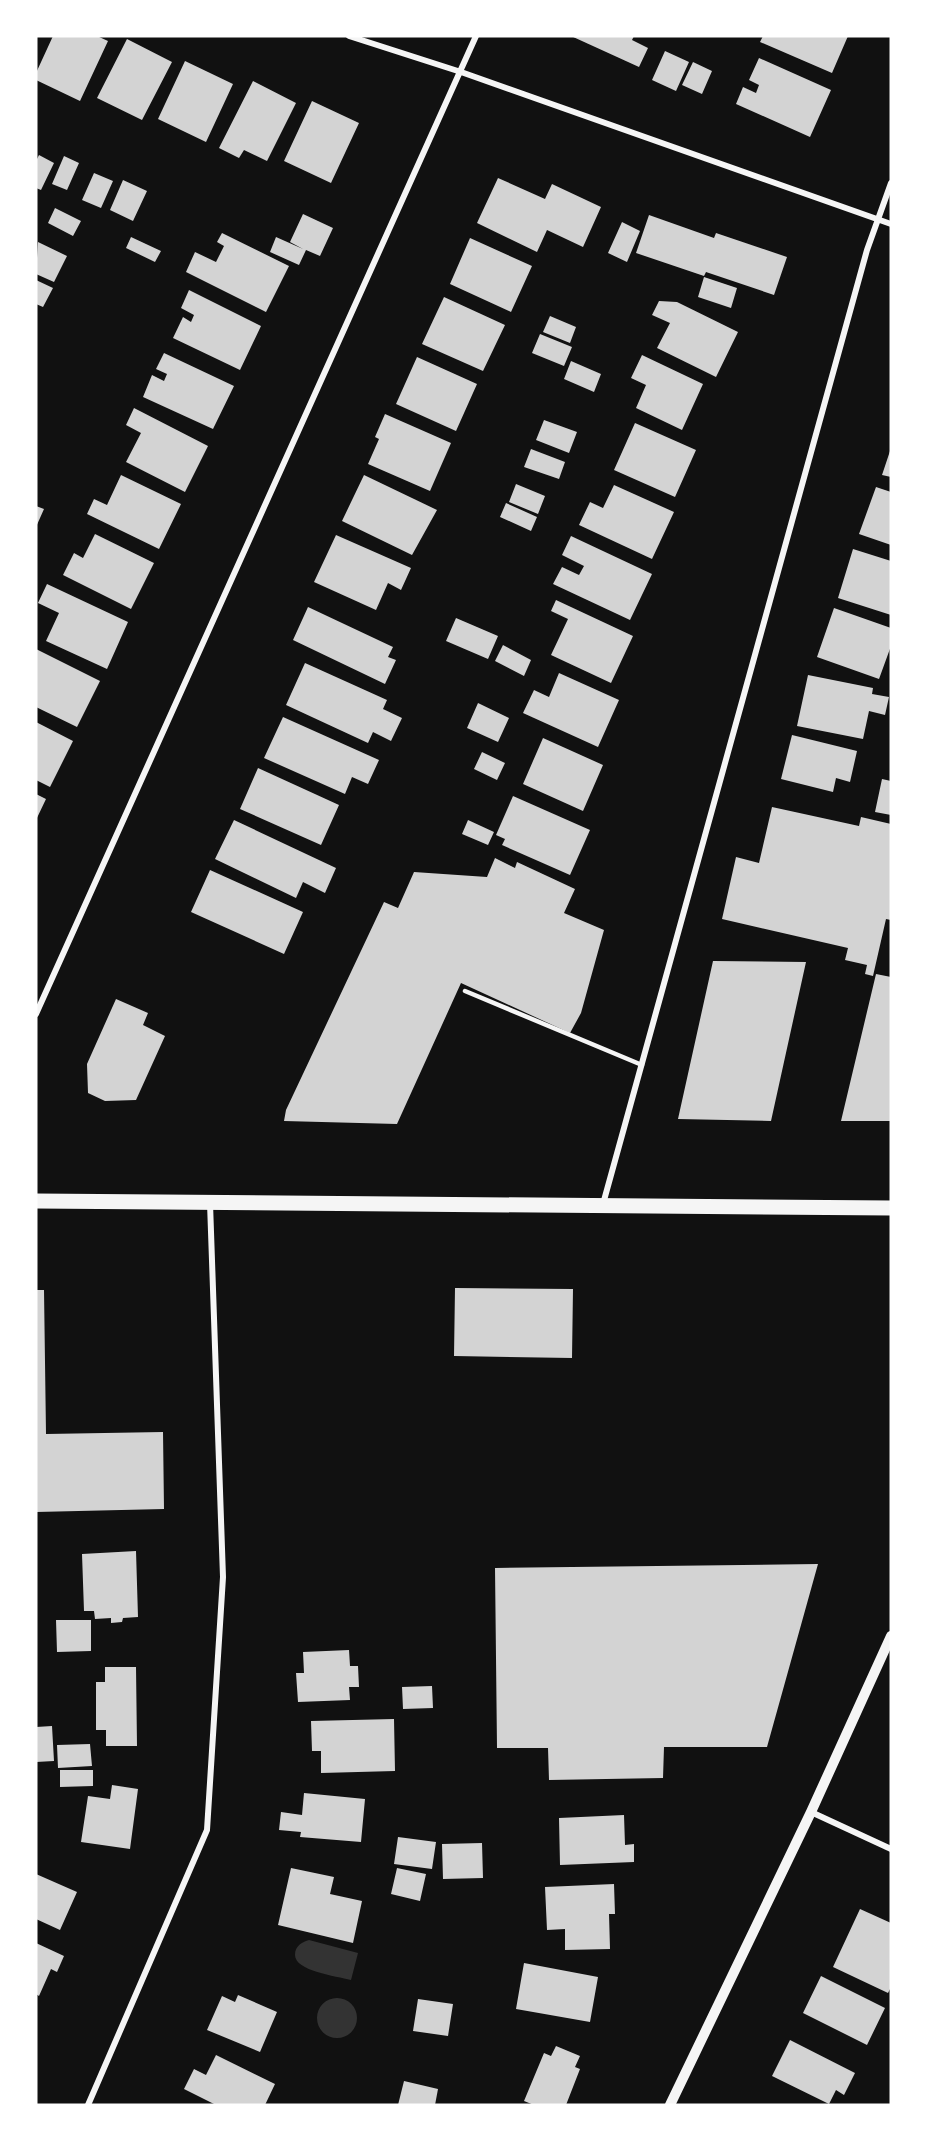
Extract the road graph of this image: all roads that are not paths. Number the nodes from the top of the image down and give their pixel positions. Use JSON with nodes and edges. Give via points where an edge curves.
{"nodes":[{"id":1,"x":349,"y":36,"type":"edge"},
{"id":2,"x":476,"y":36,"type":"edge"},
{"id":3,"x":461,"y":72,"type":"junction"},
{"id":4,"x":891,"y":183,"type":"edge"},
{"id":5,"x":876,"y":219,"type":"junction"},
{"id":6,"x":891,"y":224,"type":"edge"},
{"id":7,"x":465,"y":991,"type":"dead end"},
{"id":8,"x":36,"y":1014,"type":"edge"},
{"id":9,"x":642,"y":1065,"type":"junction"},
{"id":10,"x":36,"y":1201,"type":"edge"},
{"id":11,"x":210,"y":1202,"type":"junction"},
{"id":12,"x":603,"y":1205,"type":"junction"},
{"id":13,"x":891,"y":1208,"type":"edge"},
{"id":14,"x":891,"y":1636,"type":"edge"},
{"id":15,"x":811,"y":1812,"type":"junction"},
{"id":16,"x":891,"y":1849,"type":"edge"},
{"id":17,"x":88,"y":2105,"type":"edge"},
{"id":18,"x":670,"y":2105,"type":"edge"}],
"edges":[{"from":1,"to":3,"type":"street"},
{"from":2,"to":3,"type":"street"},
{"from":3,"to":5,"type":"street"},
{"from":3,"to":8,"type":"street"},
{"from":4,"to":5,"type":"street"},
{"from":5,"to":6,"type":"street"},
{"from":5,"to":9,"type":"street"},
{"from":7,"to":9,"type":"lane"},
{"from":9,"to":12,"type":"street"},
{"from":10,"to":11,"type":"main road"},
{"from":11,"to":12,"type":"main road"},
{"from":11,"to":17,"type":"street","via":[[223,1576],[207,1830]]},
{"from":12,"to":13,"type":"main road"},
{"from":14,"to":15,"type":"street"},
{"from":15,"to":16,"type":"street"},
{"from":15,"to":18,"type":"street"}]}
